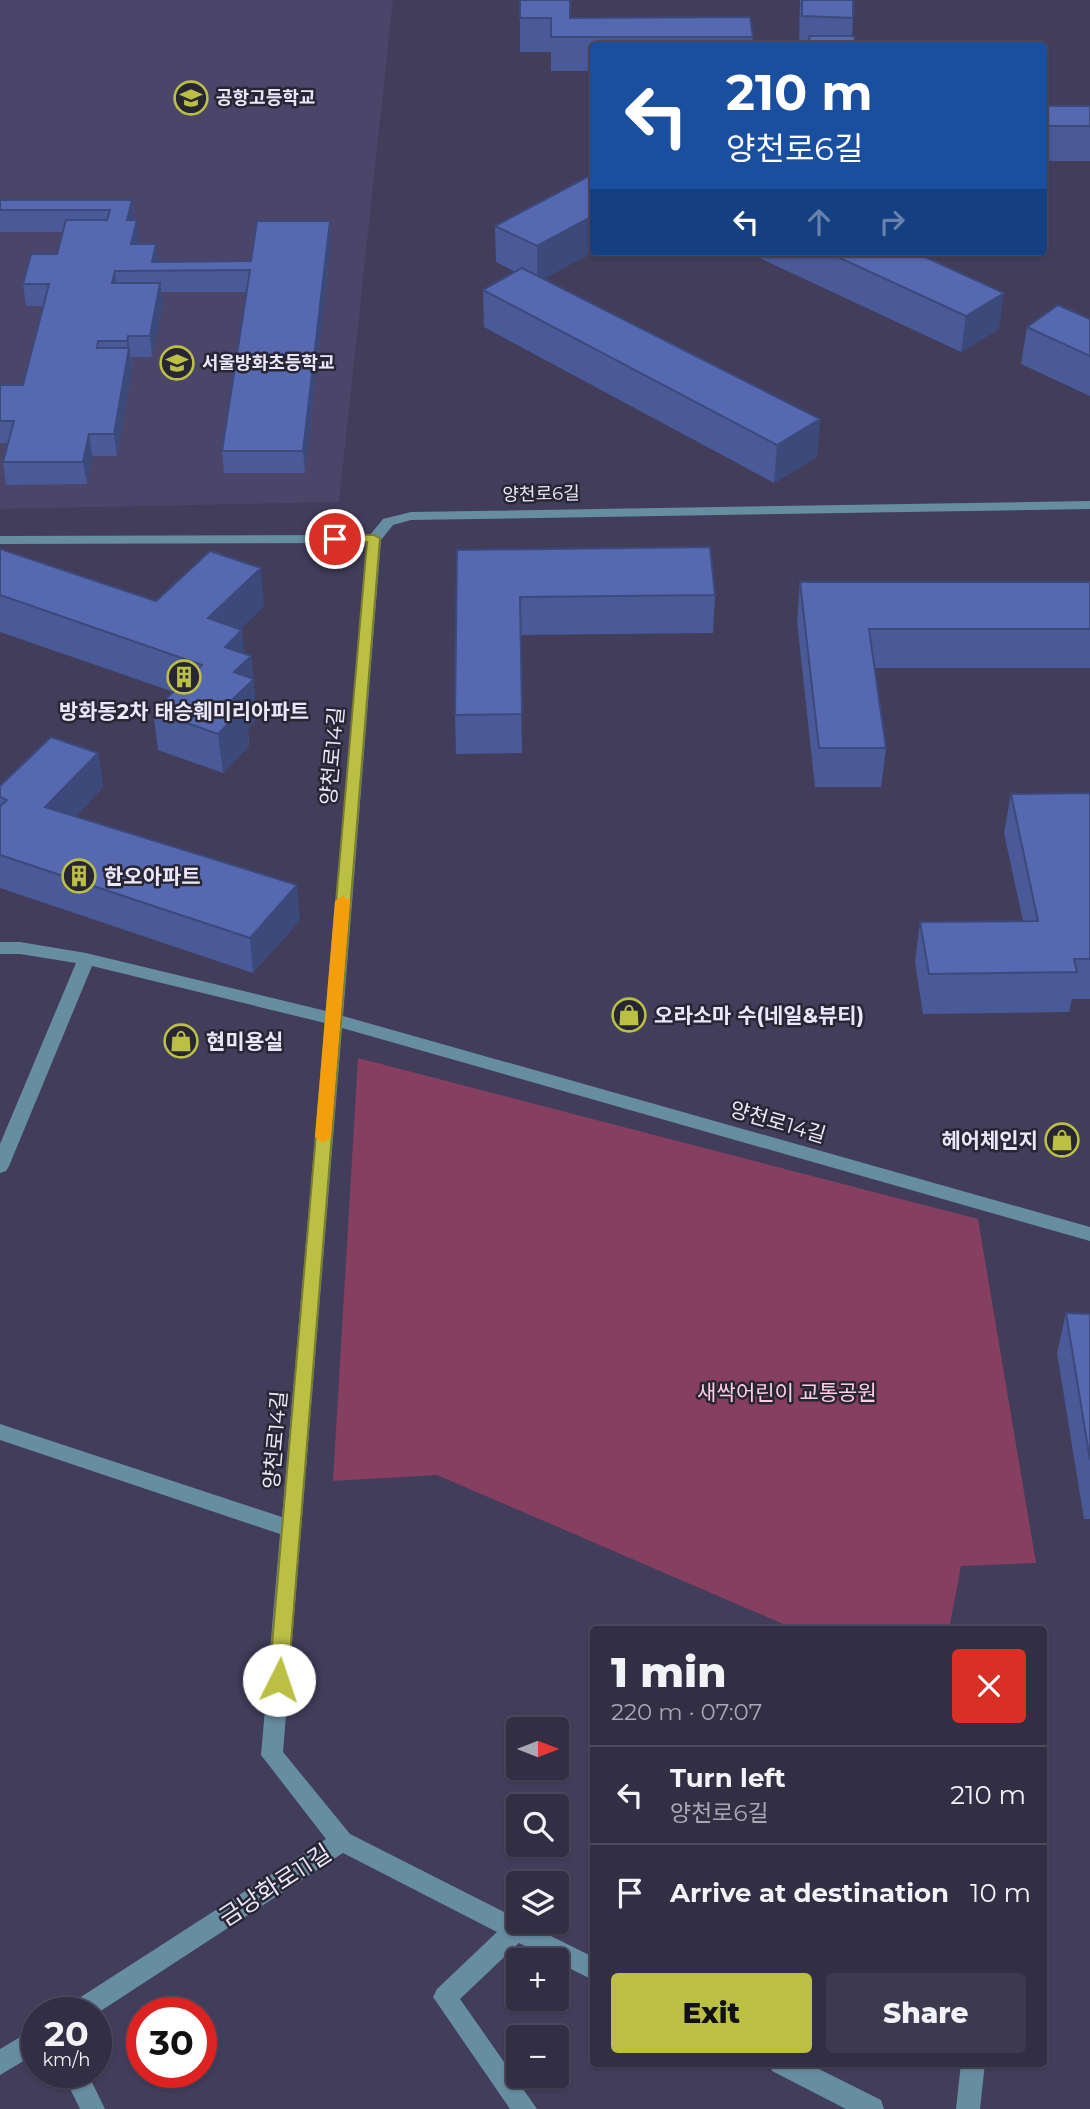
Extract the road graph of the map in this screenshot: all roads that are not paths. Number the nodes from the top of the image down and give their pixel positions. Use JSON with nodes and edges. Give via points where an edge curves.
{"nodes":[{"id":1,"x":1090,"y":505,"type":"edge"},
{"id":2,"x":374,"y":538,"type":"junction"},
{"id":3,"x":0,"y":540,"type":"edge"},
{"id":4,"x":0,"y":948,"type":"edge"},
{"id":5,"x":86,"y":960,"type":"junction"},
{"id":6,"x":332,"y":1019,"type":"junction"},
{"id":7,"x":0,"y":1166,"type":"edge"},
{"id":8,"x":1090,"y":1234,"type":"edge"},
{"id":9,"x":0,"y":1432,"type":"edge"},
{"id":10,"x":291,"y":1529,"type":"junction"},
{"id":11,"x":342,"y":1841,"type":"junction"},
{"id":12,"x":506,"y":1925,"type":"edge"},
{"id":13,"x":512,"y":1934,"type":"edge"},
{"id":14,"x":524,"y":1934,"type":"edge"},
{"id":15,"x":590,"y":1967,"type":"edge"},
{"id":16,"x":101,"y":1997,"type":"edge"},
{"id":17,"x":21,"y":2049,"type":"edge"},
{"id":18,"x":0,"y":2063,"type":"edge"},
{"id":19,"x":789,"y":2067,"type":"edge"},
{"id":20,"x":973,"y":2067,"type":"edge"},
{"id":21,"x":82,"y":2088,"type":"edge"},
{"id":22,"x":93,"y":2109,"type":"edge"},
{"id":23,"x":525,"y":2109,"type":"edge"},
{"id":24,"x":872,"y":2109,"type":"edge"},
{"id":25,"x":968,"y":2109,"type":"edge"}],
"edges":[{"from":1,"to":2,"type":"street","name":"양천로6길","via":[[411,516],[388,522]]},
{"from":2,"to":3,"type":"street"},
{"from":2,"to":6,"type":"street","name":"양천로14길"},
{"from":4,"to":5,"type":"street","name":"양천로14길"},
{"from":5,"to":6,"type":"street","name":"양천로14길"},
{"from":5,"to":7,"type":"street"},
{"from":6,"to":8,"type":"street","name":"양천로14길"},
{"from":6,"to":10,"type":"street","name":"양천로14길"},
{"from":9,"to":10,"type":"street"},
{"from":10,"to":11,"type":"street","name":"양천로14길","via":[[272,1755]]},
{"from":11,"to":12,"type":"street","name":"금낭화로11길"},
{"from":11,"to":16,"type":"street","name":"금낭화로11길"},
{"from":13,"to":23,"type":"street","via":[[445,1997]]},
{"from":14,"to":15,"type":"street","name":"금낭화로11길"},
{"from":17,"to":18,"type":"street"},
{"from":19,"to":24,"type":"street"},
{"from":20,"to":25,"type":"street"},
{"from":21,"to":22,"type":"street"}]}
